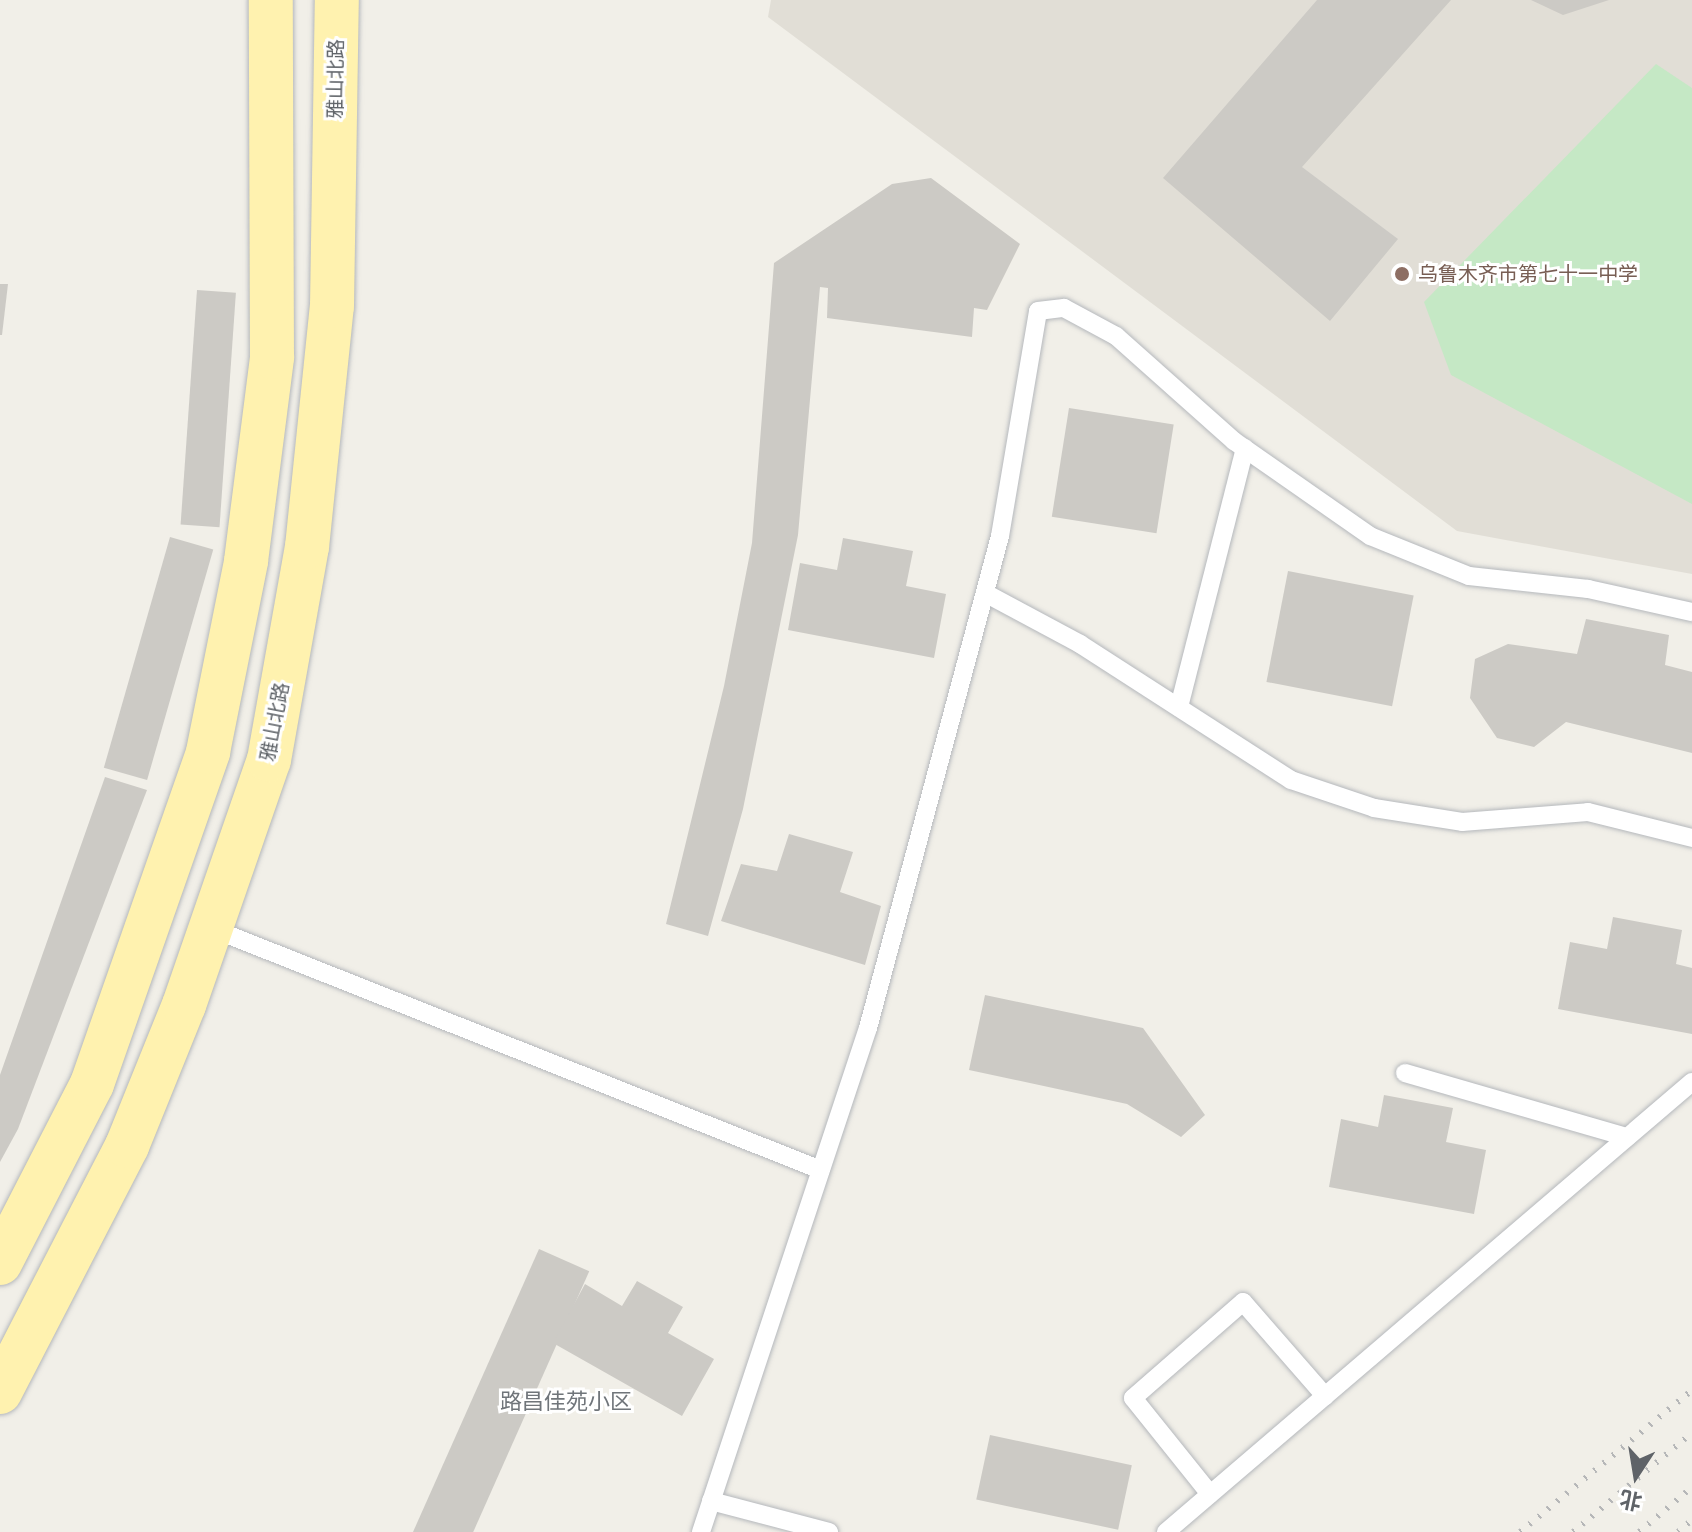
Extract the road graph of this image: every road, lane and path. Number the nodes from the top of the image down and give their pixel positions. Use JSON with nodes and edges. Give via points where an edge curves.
{"nodes":[{"id":1,"x":271,"y":0,"type":"edge"},
{"id":2,"x":337,"y":0,"type":"edge"},
{"id":3,"x":1245,"y":448,"type":"junction"},
{"id":4,"x":985,"y":593,"type":"junction"},
{"id":5,"x":1692,"y":612,"type":"edge"},
{"id":6,"x":1179,"y":707,"type":"junction"},
{"id":7,"x":1692,"y":838,"type":"edge"},
{"id":8,"x":211,"y":928,"type":"junction"},
{"id":9,"x":1405,"y":1073,"type":"dead end"},
{"id":10,"x":1692,"y":1082,"type":"edge"},
{"id":11,"x":1627,"y":1137,"type":"junction"},
{"id":12,"x":821,"y":1170,"type":"junction"},
{"id":13,"x":0,"y":1263,"type":"edge"},
{"id":14,"x":0,"y":1392,"type":"edge"},
{"id":15,"x":1325,"y":1396,"type":"junction"},
{"id":16,"x":1210,"y":1494,"type":"junction"},
{"id":17,"x":711,"y":1501,"type":"junction"},
{"id":18,"x":701,"y":1532,"type":"edge"},
{"id":19,"x":829,"y":1532,"type":"edge"},
{"id":20,"x":1166,"y":1532,"type":"edge"}],
"edges":[{"from":1,"to":13,"type":"main road","via":[[272,357],[246,561],[208,752],[92,1084]]},
{"from":2,"to":8,"type":"main road","name":"雅山北路","via":[[332,306],[307,547],[269,760]]},
{"from":3,"to":4,"type":"lane","via":[[1116,336],[1064,308],[1038,311],[1000,536]]},
{"from":3,"to":5,"type":"lane","via":[[1370,536],[1469,576],[1588,589]]},
{"from":3,"to":6,"type":"lane"},
{"from":4,"to":6,"type":"lane","via":[[1080,644]]},
{"from":4,"to":12,"type":"lane","via":[[868,1028]]},
{"from":6,"to":7,"type":"lane","via":[[1291,780],[1374,808],[1462,822],[1588,812]]},
{"from":8,"to":12,"type":"lane"},
{"from":8,"to":14,"type":"main road","name":"雅山北路","via":[[127,1146]]},
{"from":9,"to":11,"type":"lane"},
{"from":10,"to":11,"type":"lane"},
{"from":11,"to":15,"type":"lane"},
{"from":12,"to":17,"type":"lane"},
{"from":15,"to":16,"type":"lane"},
{"from":15,"to":16,"type":"lane","via":[[1243,1302],[1133,1398]]},
{"from":16,"to":20,"type":"lane"},
{"from":17,"to":18,"type":"lane"},
{"from":17,"to":19,"type":"lane"}]}
